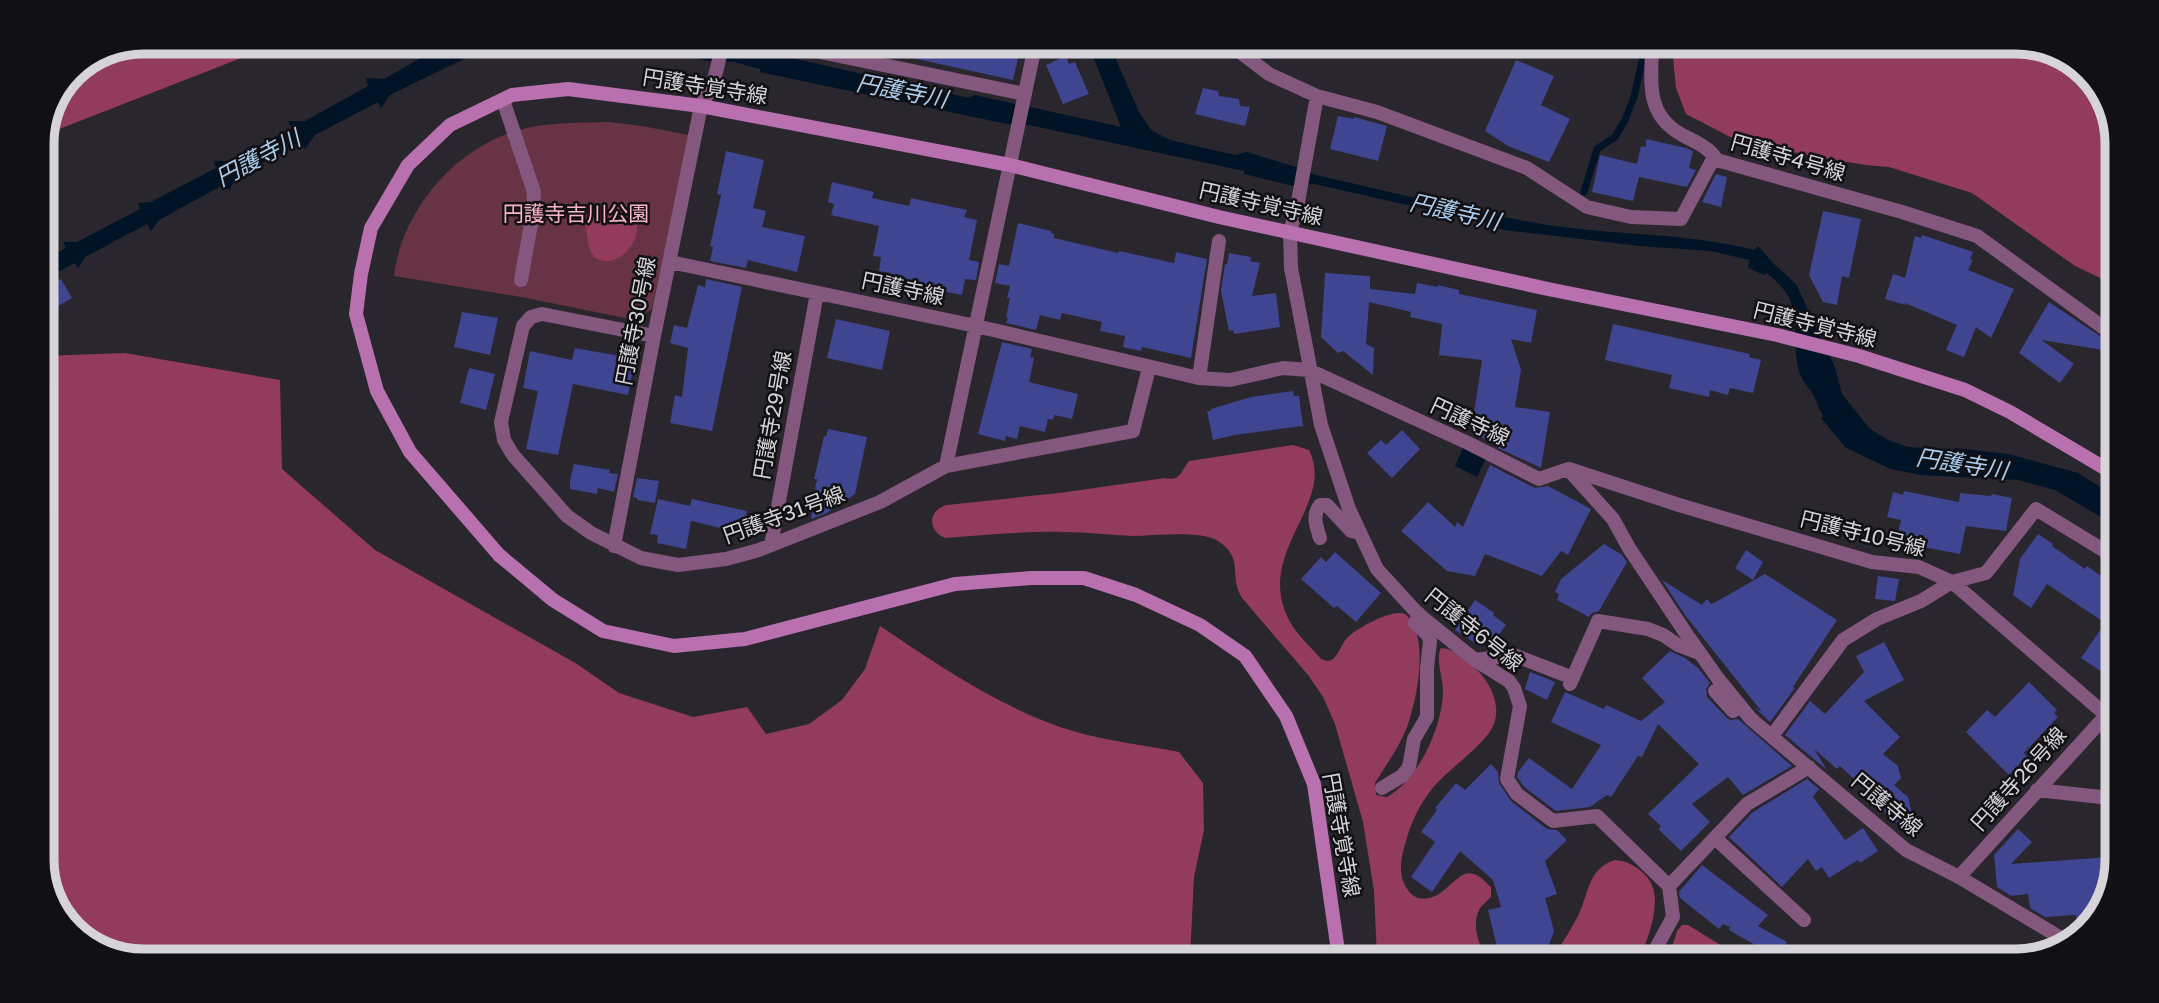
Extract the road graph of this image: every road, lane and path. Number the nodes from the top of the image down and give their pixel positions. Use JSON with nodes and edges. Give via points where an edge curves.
{"nodes":[{"id":1,"x":720,"y":54,"type":"edge"},
{"id":2,"x":830,"y":54,"type":"edge"},
{"id":3,"x":1033,"y":54,"type":"edge"},
{"id":4,"x":1242,"y":54,"type":"edge"},
{"id":5,"x":1652,"y":54,"type":"edge"},
{"id":6,"x":1025,"y":94,"type":"junction"},
{"id":7,"x":1317,"y":96,"type":"junction"},
{"id":8,"x":503,"y":100,"type":"junction"},
{"id":9,"x":701,"y":106,"type":"junction"},
{"id":10,"x":1716,"y":159,"type":"junction"},
{"id":11,"x":1010,"y":165,"type":"junction"},
{"id":12,"x":1290,"y":232,"type":"junction"},
{"id":13,"x":1219,"y":241,"type":"dead end"},
{"id":14,"x":670,"y":262,"type":"junction"},
{"id":15,"x":521,"y":280,"type":"dead end"},
{"id":16,"x":817,"y":293,"type":"junction"},
{"id":17,"x":976,"y":326,"type":"junction"},
{"id":18,"x":2105,"y":329,"type":"edge"},
{"id":19,"x":654,"y":336,"type":"junction"},
{"id":20,"x":1149,"y":368,"type":"junction"},
{"id":21,"x":1310,"y":370,"type":"junction"},
{"id":22,"x":1199,"y":378,"type":"junction"},
{"id":23,"x":946,"y":466,"type":"junction"},
{"id":24,"x":2105,"y":467,"type":"edge"},
{"id":25,"x":1567,"y":469,"type":"junction"},
{"id":26,"x":1360,"y":533,"type":"junction"},
{"id":27,"x":1320,"y":538,"type":"dead end"},
{"id":28,"x":771,"y":545,"type":"junction"},
{"id":29,"x":614,"y":546,"type":"junction"},
{"id":30,"x":2105,"y":551,"type":"edge"},
{"id":31,"x":1952,"y":582,"type":"junction"},
{"id":32,"x":1419,"y":614,"type":"junction"},
{"id":33,"x":1699,"y":653,"type":"junction"},
{"id":34,"x":1475,"y":660,"type":"junction"},
{"id":35,"x":1715,"y":691,"type":"dead end"},
{"id":36,"x":1740,"y":706,"type":"junction"},
{"id":37,"x":2105,"y":709,"type":"edge"},
{"id":38,"x":2105,"y":716,"type":"edge"},
{"id":39,"x":1772,"y":736,"type":"junction"},
{"id":40,"x":1809,"y":767,"type":"junction"},
{"id":41,"x":1382,"y":788,"type":"dead end"},
{"id":42,"x":2037,"y":790,"type":"junction"},
{"id":43,"x":2105,"y":797,"type":"edge"},
{"id":44,"x":1715,"y":838,"type":"junction"},
{"id":45,"x":1959,"y":877,"type":"junction"},
{"id":46,"x":1669,"y":886,"type":"junction"},
{"id":47,"x":1804,"y":920,"type":"dead end"},
{"id":48,"x":2059,"y":937,"type":"edge"},
{"id":49,"x":1338,"y":949,"type":"edge"},
{"id":50,"x":1656,"y":949,"type":"edge"}],
"edges":[{"from":1,"to":9,"type":"street","name":"円護寺30号線","via":[[713,84]]},
{"from":2,"to":6,"type":"street"},
{"from":3,"to":6,"type":"street"},
{"from":4,"to":7,"type":"street","via":[[1269,74]]},
{"from":5,"to":10,"type":"street","via":[[1651,92],[1660,117]]},
{"from":6,"to":11,"type":"street"},
{"from":7,"to":10,"type":"street","name":"円護寺4号線","via":[[1377,112],[1527,168],[1587,206],[1631,217],[1681,219]]},
{"from":7,"to":12,"type":"street"},
{"from":8,"to":9,"type":"street","name":"円護寺覚寺線","via":[[568,89]]},
{"from":8,"to":15,"type":"street","via":[[534,192]]},
{"from":8,"to":49,"type":"street","name":"円護寺覚寺線","via":[[450,125],[408,165],[371,228],[356,314],[377,391],[410,452],[499,555],[552,600],[603,631],[674,646],[745,639],[955,584],[1031,578],[1084,578],[1136,595],[1200,625],[1245,656],[1286,716],[1314,784]]},
{"from":9,"to":11,"type":"street","name":"円護寺覚寺線"},
{"from":9,"to":14,"type":"street","name":"円護寺30号線"},
{"from":10,"to":18,"type":"street","name":"円護寺4号線","via":[[1977,236]]},
{"from":11,"to":12,"type":"street","name":"円護寺覚寺線"},
{"from":11,"to":17,"type":"street"},
{"from":12,"to":21,"type":"street","name":"円護寺6号線","via":[[1291,268]]},
{"from":12,"to":24,"type":"street","name":"円護寺覚寺線","via":[[1859,356],[1965,390]]},
{"from":13,"to":22,"type":"street"},
{"from":14,"to":16,"type":"street","name":"円護寺線"},
{"from":14,"to":19,"type":"street","name":"円護寺30号線"},
{"from":16,"to":17,"type":"street","name":"円護寺線"},
{"from":16,"to":28,"type":"street","name":"円護寺29号線"},
{"from":17,"to":20,"type":"street","name":"円護寺線"},
{"from":17,"to":23,"type":"street"},
{"from":19,"to":29,"type":"street","name":"円護寺30号線"},
{"from":19,"to":29,"type":"street","name":"円護寺31号線","via":[[542,314],[531,317],[523,326],[501,422],[513,455],[567,516]]},
{"from":20,"to":22,"type":"street","name":"円護寺線"},
{"from":20,"to":23,"type":"street","name":"円護寺31号線","via":[[1133,431]]},
{"from":21,"to":22,"type":"street","name":"円護寺線","via":[[1283,368],[1230,380]]},
{"from":21,"to":25,"type":"street","name":"円護寺線","via":[[1539,479]]},
{"from":21,"to":26,"type":"street","name":"円護寺6号線","via":[[1321,425]]},
{"from":23,"to":28,"type":"street","name":"円護寺31号線","via":[[880,502]]},
{"from":25,"to":31,"type":"street","name":"円護寺10号線","via":[[1872,562],[1919,567]]},
{"from":25,"to":33,"type":"street","name":"円護寺線","via":[[1613,520]]},
{"from":26,"to":27,"type":"street","via":[[1351,531],[1327,505],[1320,505],[1315,522]]},
{"from":26,"to":32,"type":"street","name":"円護寺6号線","via":[[1377,569]]},
{"from":28,"to":29,"type":"street","name":"円護寺31号線","via":[[726,559],[678,565],[641,558]]},
{"from":30,"to":31,"type":"street","via":[[2036,509],[1986,573]]},
{"from":31,"to":37,"type":"street","name":"円護寺10号線"},
{"from":31,"to":39,"type":"street","via":[[1843,640]]},
{"from":32,"to":34,"type":"street","name":"円護寺6号線"},
{"from":32,"to":41,"type":"street","via":[[1415,624],[1430,641],[1427,718],[1415,739],[1409,767]]},
{"from":33,"to":34,"type":"street","via":[[1648,629],[1598,621],[1571,681],[1514,655]]},
{"from":33,"to":36,"type":"street","name":"円護寺線"},
{"from":34,"to":46,"type":"street","name":"円護寺6号線","via":[[1509,681],[1518,697],[1507,779],[1517,794],[1553,821],[1597,816]]},
{"from":35,"to":36,"type":"street","via":[[1733,711]]},
{"from":36,"to":39,"type":"street","name":"円護寺線"},
{"from":38,"to":42,"type":"street","name":"円護寺26号線"},
{"from":39,"to":40,"type":"street","name":"円護寺線"},
{"from":40,"to":44,"type":"street","via":[[1747,804]]},
{"from":40,"to":45,"type":"street","name":"円護寺線","via":[[1906,850]]},
{"from":42,"to":43,"type":"street"},
{"from":42,"to":45,"type":"street","name":"円護寺26号線"},
{"from":44,"to":46,"type":"street"},
{"from":44,"to":47,"type":"street"},
{"from":45,"to":48,"type":"street","name":"円護寺線"},
{"from":46,"to":50,"type":"street","via":[[1673,917]]}]}
